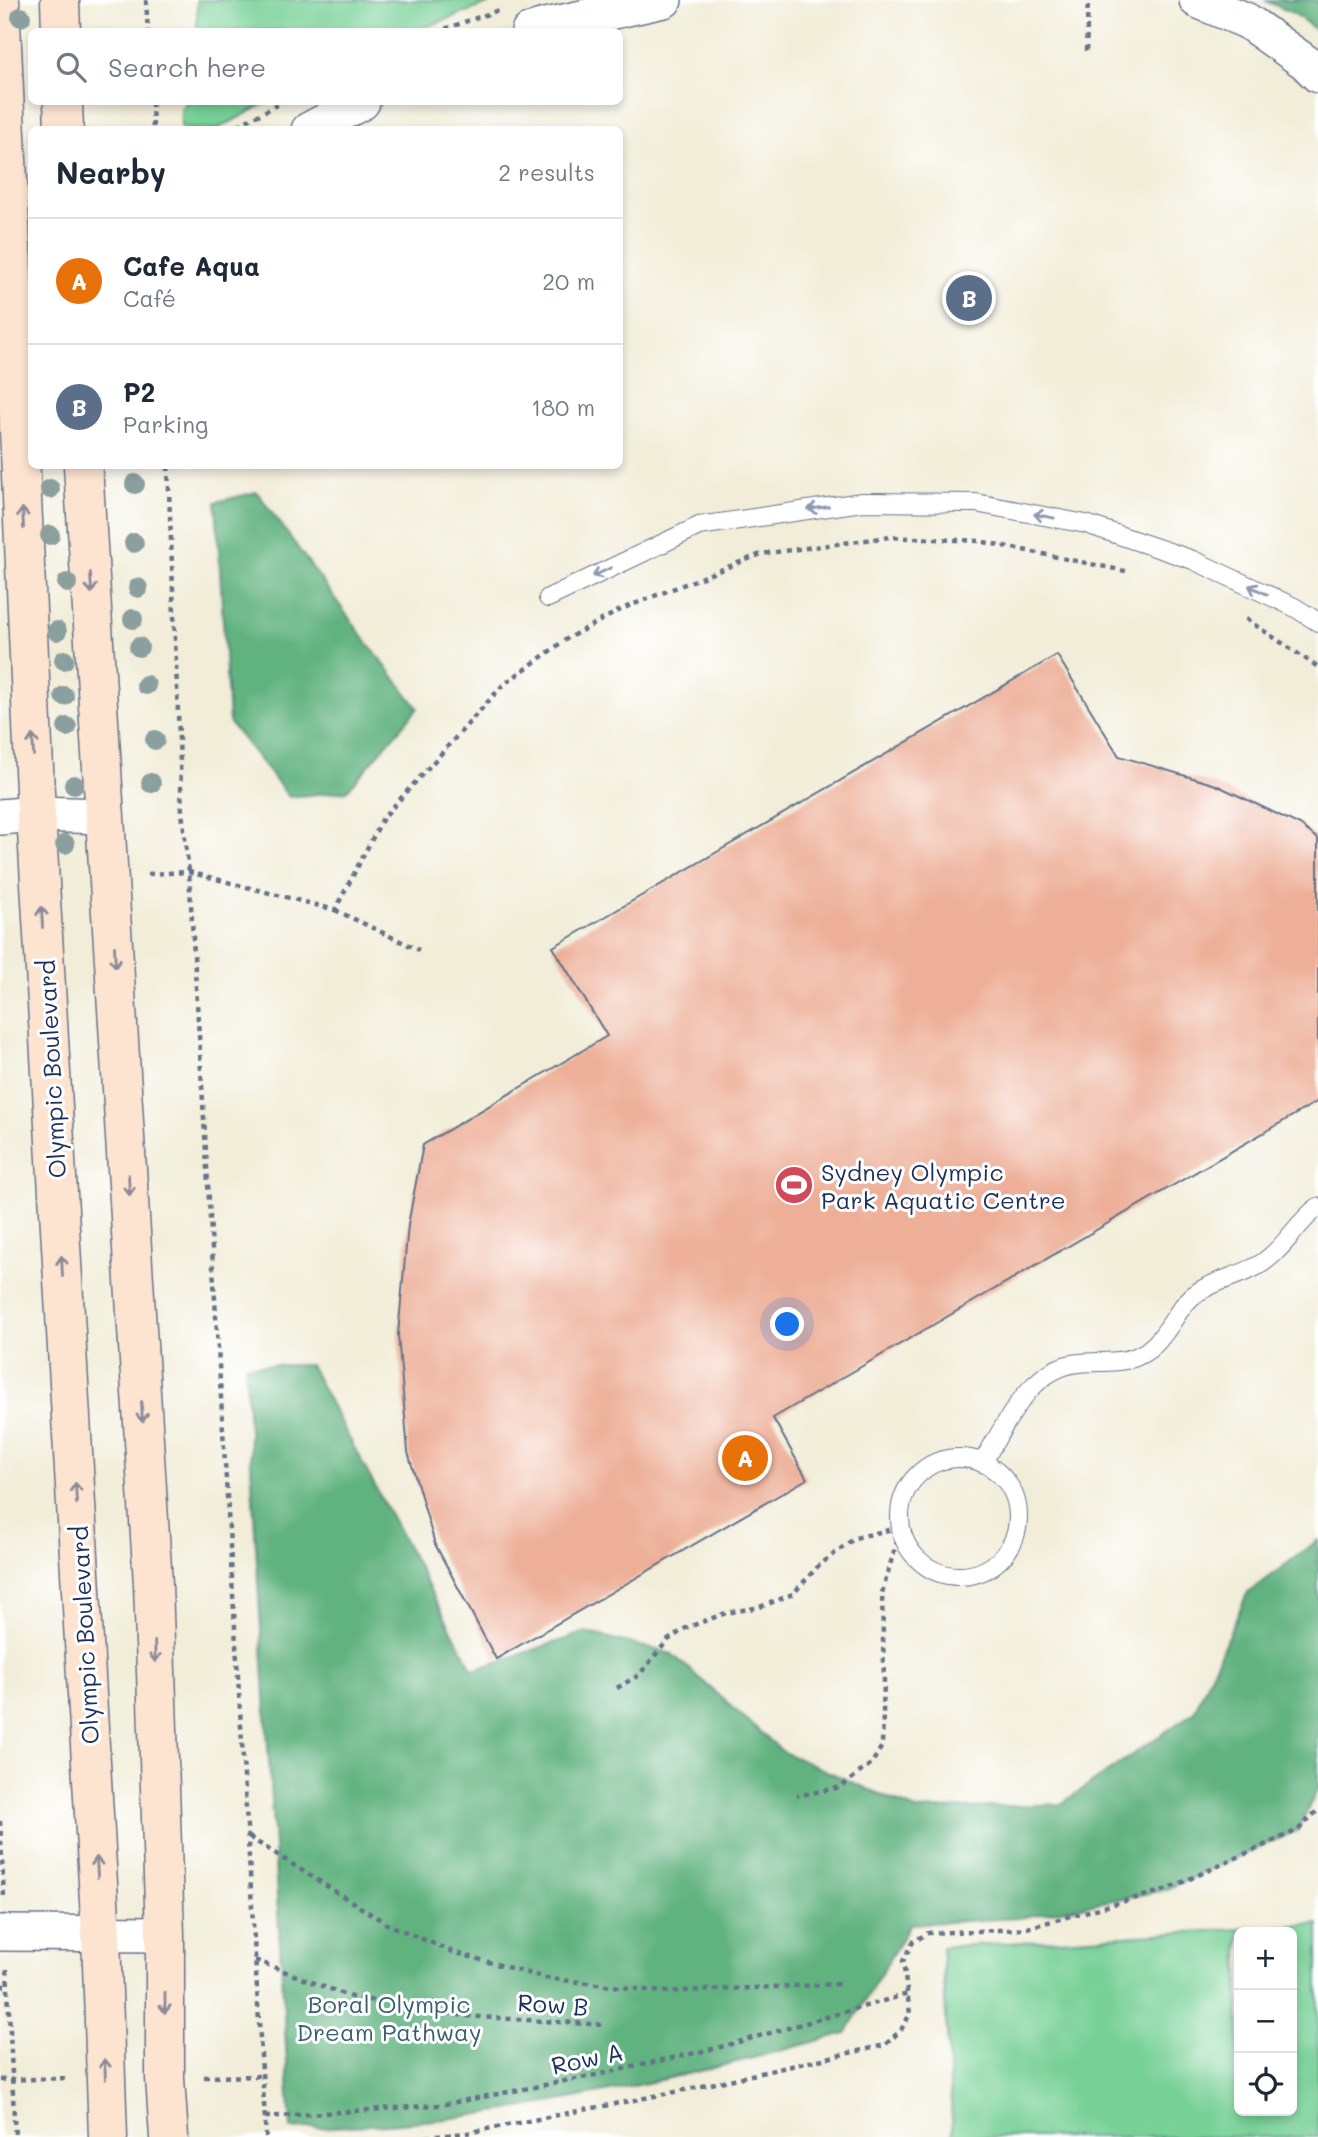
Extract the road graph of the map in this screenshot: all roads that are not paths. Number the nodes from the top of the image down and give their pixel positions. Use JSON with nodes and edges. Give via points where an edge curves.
{"nodes":[{"id":1,"x":0,"y":0,"type":"edge"},
{"id":2,"x":60,"y":0,"type":"edge"},
{"id":3,"x":664,"y":0,"type":"edge"},
{"id":4,"x":1197,"y":0,"type":"edge"},
{"id":5,"x":61,"y":28,"type":"edge"},
{"id":6,"x":539,"y":28,"type":"edge"},
{"id":7,"x":1318,"y":75,"type":"edge"},
{"id":8,"x":63,"y":105,"type":"edge"},
{"id":9,"x":356,"y":105,"type":"edge"},
{"id":10,"x":64,"y":126,"type":"edge"},
{"id":11,"x":317,"y":126,"type":"edge"},
{"id":12,"x":83,"y":469,"type":"edge"},
{"id":13,"x":548,"y":598,"type":"dead end"},
{"id":14,"x":1318,"y":622,"type":"edge"},
{"id":15,"x":18,"y":815,"type":"edge"},
{"id":16,"x":105,"y":816,"type":"junction"},
{"id":17,"x":1318,"y":1207,"type":"edge"},
{"id":18,"x":982,"y":1463,"type":"junction"},
{"id":19,"x":2,"y":1916,"type":"edge"},
{"id":20,"x":165,"y":1934,"type":"junction"},
{"id":21,"x":101,"y":1935,"type":"junction"},
{"id":22,"x":108,"y":2137,"type":"edge"},
{"id":23,"x":169,"y":2137,"type":"edge"}],
"edges":[{"from":15,"to":1,"type":"street","name":"Olympic Boulevard","one_way":true},
{"from":2,"to":5,"type":"street"},
{"from":3,"to":6,"type":"street"},
{"from":4,"to":7,"type":"street","via":[[1247,21]]},
{"from":8,"to":10,"type":"street"},
{"from":9,"to":11,"type":"street"},
{"from":12,"to":16,"type":"street","one_way":true},
{"from":14,"to":13,"type":"lane","one_way":true,"via":[[1193,561],[1086,524],[976,503],[862,502],[699,526]]},
{"from":15,"to":16,"type":"street"},
{"from":21,"to":15,"type":"street","name":"Olympic Boulevard","one_way":true},
{"from":16,"to":20,"type":"street","one_way":true,"via":[[153,1584]]},
{"from":17,"to":18,"type":"lane","via":[[1263,1262],[1198,1292],[1154,1345],[1133,1359],[1077,1363],[1056,1369],[1031,1387]]},
{"from":18,"to":18,"type":"lane","via":[[953,1458],[934,1463],[906,1490],[900,1508],[907,1546],[919,1562],[936,1572],[955,1576],[992,1567],[1015,1536],[1015,1498],[1006,1481]]},
{"from":19,"to":21,"type":"street"},
{"from":20,"to":21,"type":"street"},
{"from":20,"to":23,"type":"street","one_way":true},
{"from":22,"to":21,"type":"street","name":"Olympic Boulevard","one_way":true}]}
